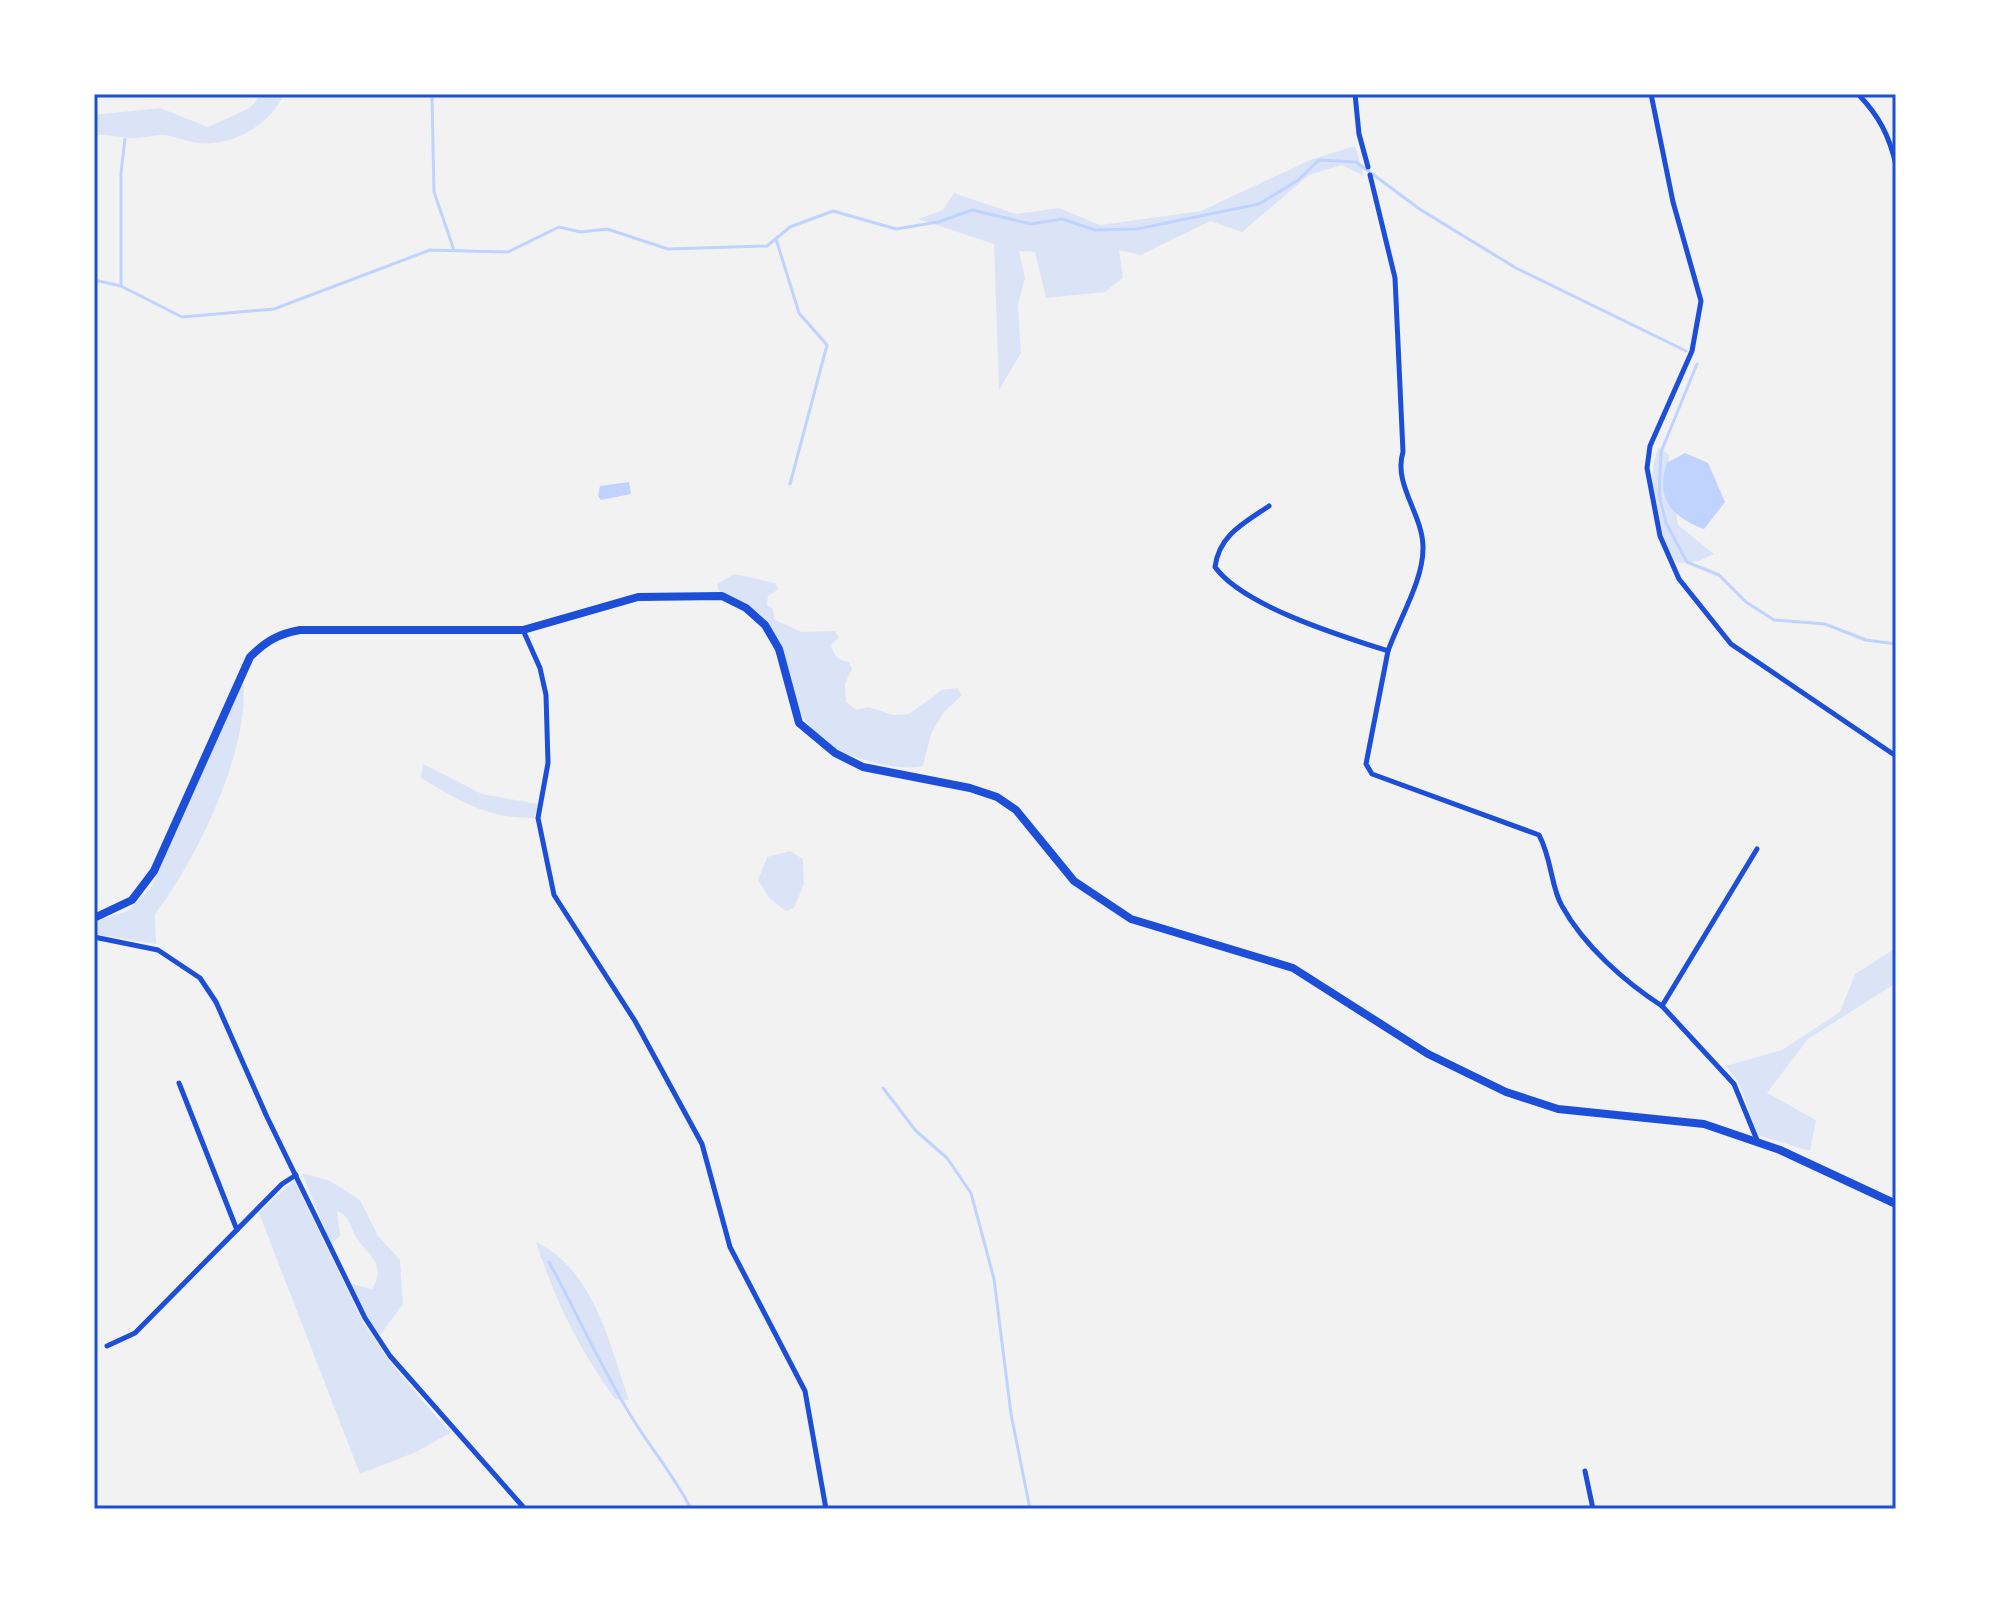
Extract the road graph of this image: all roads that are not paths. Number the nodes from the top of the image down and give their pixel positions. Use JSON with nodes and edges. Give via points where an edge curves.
{"nodes":[{"id":1,"x":1355,"y":94,"type":"edge"},
{"id":2,"x":1651,"y":94,"type":"edge"},
{"id":3,"x":1858,"y":94,"type":"edge"},
{"id":4,"x":1896,"y":165,"type":"edge"},
{"id":5,"x":1368,"y":167,"type":"dead end"},
{"id":6,"x":1370,"y":175,"type":"dead end"},
{"id":7,"x":1269,"y":506,"type":"dead end"},
{"id":8,"x":523,"y":630,"type":"junction"},
{"id":9,"x":1388,"y":651,"type":"junction"},
{"id":10,"x":1896,"y":756,"type":"edge"},
{"id":11,"x":1757,"y":849,"type":"dead end"},
{"id":12,"x":94,"y":918,"type":"edge"},
{"id":13,"x":94,"y":937,"type":"edge"},
{"id":14,"x":1662,"y":1006,"type":"junction"},
{"id":15,"x":179,"y":1083,"type":"dead end"},
{"id":16,"x":1757,"y":1140,"type":"junction"},
{"id":17,"x":296,"y":1175,"type":"junction"},
{"id":18,"x":1896,"y":1204,"type":"edge"},
{"id":19,"x":237,"y":1230,"type":"junction"},
{"id":20,"x":107,"y":1346,"type":"dead end"},
{"id":21,"x":1585,"y":1471,"type":"dead end"},
{"id":22,"x":525,"y":1509,"type":"edge"},
{"id":23,"x":826,"y":1509,"type":"edge"},
{"id":24,"x":1593,"y":1509,"type":"edge"}],
"edges":[{"from":1,"to":5,"type":"street"},
{"from":2,"to":10,"type":"street","via":[[1676,215],[1701,301],[1692,351],[1650,446],[1647,468],[1660,536],[1679,579],[1731,644]]},
{"from":3,"to":4,"type":"street","via":[[1889,136]]},
{"from":6,"to":9,"type":"street","via":[[1395,278],[1403,452],[1398,466],[1421,524],[1423,549]]},
{"from":7,"to":9,"type":"street","via":[[1232,531],[1217,549],[1215,567],[1224,580],[1299,620]]},
{"from":8,"to":12,"type":"main road","via":[[300,630],[264,642],[250,657],[154,871],[132,900]]},
{"from":8,"to":16,"type":"main road","via":[[638,597],[722,596],[765,625],[779,649],[799,723],[835,753],[863,767],[997,797],[1016,810],[1074,881],[1131,919],[1293,968],[1428,1054],[1506,1092],[1558,1109],[1704,1124]]},
{"from":8,"to":23,"type":"street","via":[[546,695],[548,763],[538,818],[554,895],[635,1021],[702,1144],[730,1247],[805,1391]]},
{"from":9,"to":14,"type":"street","via":[[1366,764],[1372,774],[1539,835],[1561,905],[1619,977]]},
{"from":11,"to":14,"type":"street"},
{"from":13,"to":17,"type":"street","via":[[158,950],[200,978]]},
{"from":14,"to":16,"type":"street","via":[[1734,1084]]},
{"from":15,"to":19,"type":"street"},
{"from":16,"to":18,"type":"main road"},
{"from":17,"to":19,"type":"street"},
{"from":17,"to":22,"type":"street","via":[[365,1318],[390,1356]]},
{"from":19,"to":20,"type":"street","via":[[135,1333]]},
{"from":21,"to":24,"type":"street"}]}
